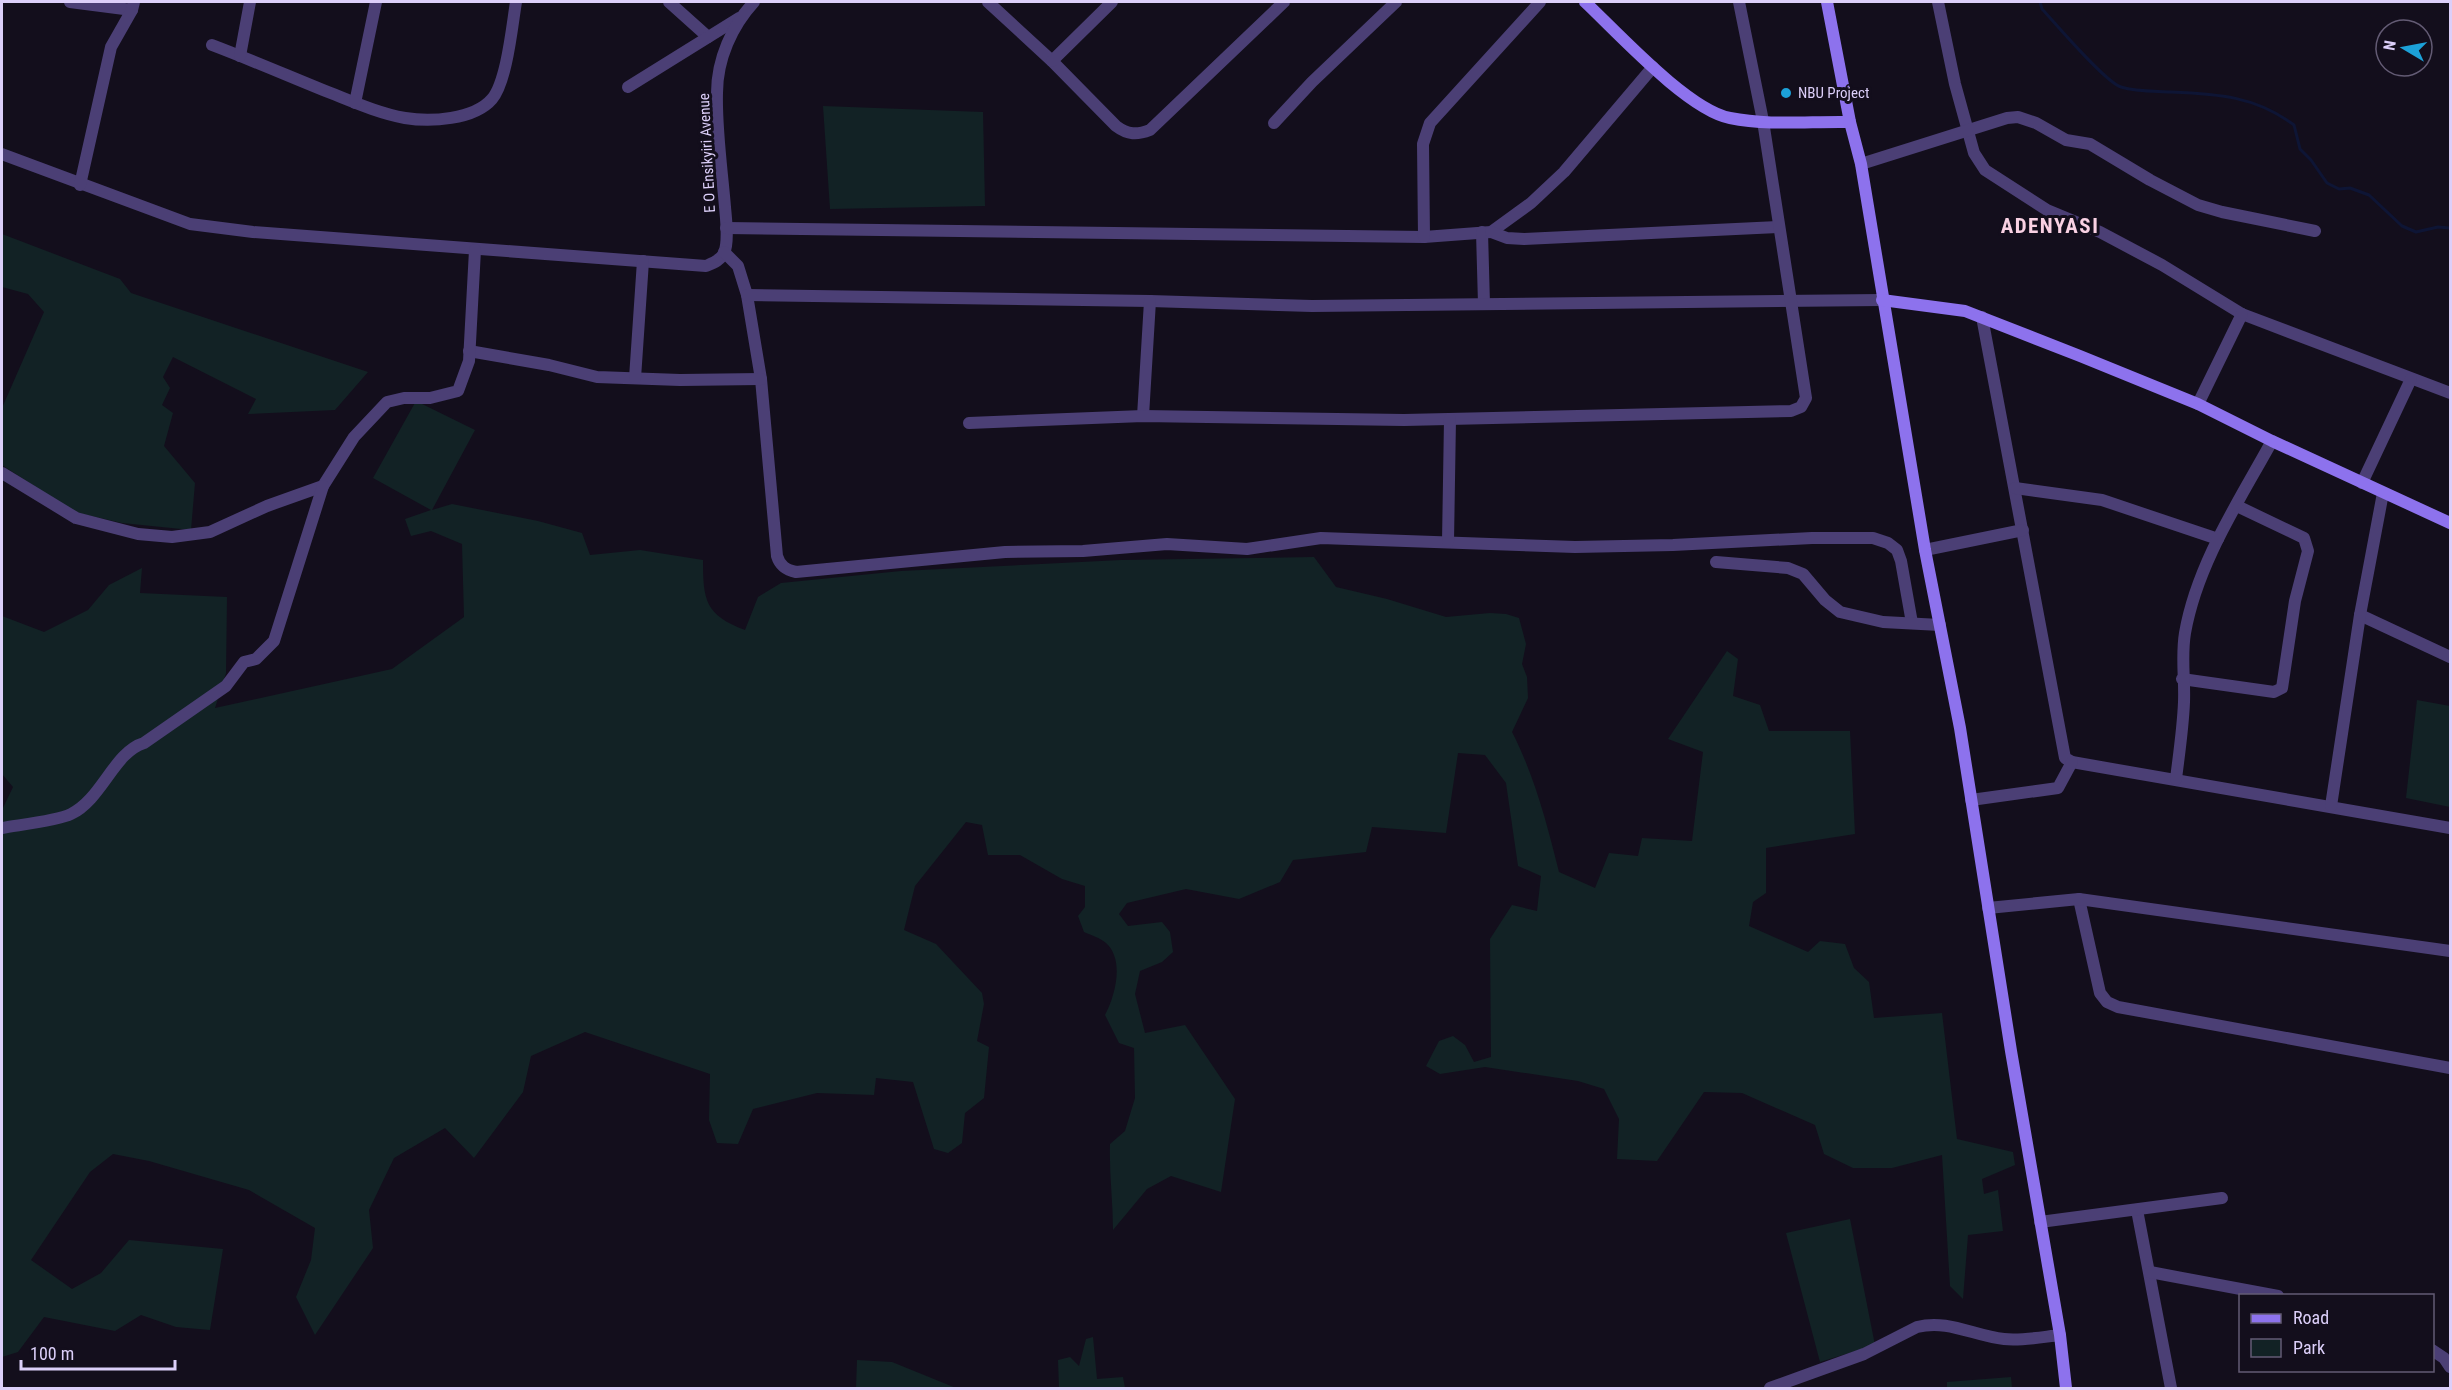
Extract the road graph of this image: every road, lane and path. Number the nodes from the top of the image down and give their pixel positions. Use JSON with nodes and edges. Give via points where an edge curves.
{"nodes":[{"id":1,"x":70,"y":2,"type":"edge"},
{"id":2,"x":250,"y":2,"type":"edge"},
{"id":3,"x":376,"y":2,"type":"edge"},
{"id":4,"x":516,"y":2,"type":"edge"},
{"id":5,"x":669,"y":2,"type":"edge"},
{"id":6,"x":754,"y":2,"type":"edge"},
{"id":7,"x":988,"y":2,"type":"edge"},
{"id":8,"x":1112,"y":2,"type":"edge"},
{"id":9,"x":1284,"y":2,"type":"edge"},
{"id":10,"x":1396,"y":2,"type":"edge"},
{"id":11,"x":1540,"y":2,"type":"edge"},
{"id":12,"x":1585,"y":2,"type":"edge"},
{"id":13,"x":1739,"y":2,"type":"edge"},
{"id":14,"x":1827,"y":2,"type":"edge"},
{"id":15,"x":1938,"y":2,"type":"edge"},
{"id":16,"x":133,"y":6,"type":"edge"},
{"id":17,"x":741,"y":17,"type":"junction"},
{"id":18,"x":708,"y":38,"type":"junction"},
{"id":19,"x":212,"y":45,"type":"dead end"},
{"id":20,"x":240,"y":56,"type":"junction"},
{"id":21,"x":1052,"y":61,"type":"junction"},
{"id":22,"x":1653,"y":67,"type":"junction"},
{"id":23,"x":628,"y":87,"type":"dead end"},
{"id":24,"x":355,"y":103,"type":"junction"},
{"id":25,"x":1763,"y":121,"type":"junction"},
{"id":26,"x":1850,"y":122,"type":"junction"},
{"id":27,"x":1274,"y":123,"type":"dead end"},
{"id":28,"x":1968,"y":132,"type":"junction"},
{"id":29,"x":2,"y":154,"type":"edge"},
{"id":30,"x":1860,"y":164,"type":"junction"},
{"id":31,"x":80,"y":184,"type":"junction"},
{"id":32,"x":1778,"y":227,"type":"junction"},
{"id":33,"x":726,"y":228,"type":"junction"},
{"id":34,"x":2315,"y":231,"type":"dead end"},
{"id":35,"x":1486,"y":232,"type":"junction"},
{"id":36,"x":1424,"y":237,"type":"junction"},
{"id":37,"x":475,"y":250,"type":"junction"},
{"id":38,"x":724,"y":252,"type":"junction"},
{"id":39,"x":643,"y":261,"type":"junction"},
{"id":40,"x":747,"y":295,"type":"junction"},
{"id":41,"x":1882,"y":300,"type":"junction"},
{"id":42,"x":1150,"y":301,"type":"junction"},
{"id":43,"x":1792,"y":301,"type":"junction"},
{"id":44,"x":1484,"y":303,"type":"junction"},
{"id":45,"x":2242,"y":314,"type":"junction"},
{"id":46,"x":1982,"y":317,"type":"junction"},
{"id":47,"x":469,"y":351,"type":"junction"},
{"id":48,"x":635,"y":378,"type":"junction"},
{"id":49,"x":761,"y":379,"type":"junction"},
{"id":50,"x":2411,"y":379,"type":"junction"},
{"id":51,"x":2451,"y":393,"type":"edge"},
{"id":52,"x":2198,"y":404,"type":"junction"},
{"id":53,"x":1143,"y":416,"type":"junction"},
{"id":54,"x":1450,"y":419,"type":"junction"},
{"id":55,"x":969,"y":423,"type":"dead end"},
{"id":56,"x":2271,"y":441,"type":"junction"},
{"id":57,"x":2,"y":473,"type":"edge"},
{"id":58,"x":2362,"y":483,"type":"junction"},
{"id":59,"x":323,"y":486,"type":"junction"},
{"id":60,"x":2015,"y":488,"type":"junction"},
{"id":61,"x":2383,"y":493,"type":"junction"},
{"id":62,"x":2236,"y":506,"type":"junction"},
{"id":63,"x":2451,"y":524,"type":"edge"},
{"id":64,"x":2023,"y":530,"type":"junction"},
{"id":65,"x":2218,"y":539,"type":"junction"},
{"id":66,"x":1448,"y":542,"type":"junction"},
{"id":67,"x":1925,"y":550,"type":"junction"},
{"id":68,"x":1716,"y":562,"type":"dead end"},
{"id":69,"x":2360,"y":615,"type":"junction"},
{"id":70,"x":1912,"y":623,"type":"junction"},
{"id":71,"x":1940,"y":625,"type":"junction"},
{"id":72,"x":2451,"y":657,"type":"edge"},
{"id":73,"x":2182,"y":679,"type":"junction"},
{"id":74,"x":2072,"y":762,"type":"junction"},
{"id":75,"x":2176,"y":780,"type":"junction"},
{"id":76,"x":1971,"y":800,"type":"junction"},
{"id":77,"x":2331,"y":806,"type":"junction"},
{"id":78,"x":2,"y":828,"type":"edge"},
{"id":79,"x":2451,"y":828,"type":"edge"},
{"id":80,"x":2079,"y":899,"type":"junction"},
{"id":81,"x":1988,"y":908,"type":"junction"},
{"id":82,"x":2451,"y":951,"type":"edge"},
{"id":83,"x":2451,"y":1068,"type":"edge"},
{"id":84,"x":2222,"y":1198,"type":"dead end"},
{"id":85,"x":2137,"y":1210,"type":"junction"},
{"id":86,"x":2040,"y":1222,"type":"junction"},
{"id":87,"x":2150,"y":1272,"type":"junction"},
{"id":88,"x":2267,"y":1294,"type":"edge"},
{"id":89,"x":2060,"y":1335,"type":"junction"},
{"id":90,"x":2434,"y":1351,"type":"edge"},
{"id":91,"x":2451,"y":1367,"type":"edge"},
{"id":92,"x":1770,"y":1389,"type":"edge"},
{"id":93,"x":2066,"y":1389,"type":"edge"},
{"id":94,"x":2171,"y":1389,"type":"edge"}],
"edges":[{"from":1,"to":16,"type":"street"},
{"from":2,"to":20,"type":"street"},
{"from":3,"to":24,"type":"street"},
{"from":4,"to":24,"type":"street","via":[[501,80],[487,103],[466,114],[437,119],[406,118]]},
{"from":5,"to":18,"type":"street"},
{"from":6,"to":17,"type":"street","name":"E O Ensikyiri Avenue"},
{"from":7,"to":21,"type":"street"},
{"from":8,"to":21,"type":"street"},
{"from":9,"to":21,"type":"street","via":[[1150,130],[1140,134],[1124,132],[1116,126]]},
{"from":10,"to":27,"type":"street"},
{"from":11,"to":36,"type":"street","via":[[1426,130]]},
{"from":12,"to":22,"type":"street"},
{"from":13,"to":25,"type":"street"},
{"from":14,"to":26,"type":"street"},
{"from":15,"to":28,"type":"street"},
{"from":16,"to":31,"type":"street","via":[[111,47]]},
{"from":17,"to":18,"type":"street"},
{"from":17,"to":33,"type":"street","name":"E O Ensikyiri Avenue","via":[[731,35],[716,92]]},
{"from":18,"to":23,"type":"street"},
{"from":19,"to":20,"type":"street"},
{"from":20,"to":24,"type":"street"},
{"from":22,"to":25,"type":"street","via":[[1697,104],[1714,113]]},
{"from":22,"to":35,"type":"street","via":[[1564,172],[1531,203]]},
{"from":25,"to":26,"type":"street"},
{"from":25,"to":32,"type":"street"},
{"from":26,"to":30,"type":"street"},
{"from":28,"to":30,"type":"street"},
{"from":28,"to":34,"type":"street","via":[[2018,117],[2066,140],[2090,144],[2198,205]]},
{"from":28,"to":45,"type":"street","via":[[1974,153],[1985,170],[2047,210],[2152,259]]},
{"from":29,"to":31,"type":"street"},
{"from":30,"to":41,"type":"street"},
{"from":31,"to":37,"type":"street","via":[[190,224]]},
{"from":32,"to":35,"type":"street","via":[[1524,239]]},
{"from":32,"to":43,"type":"street"},
{"from":33,"to":36,"type":"street"},
{"from":33,"to":38,"type":"street","name":"E O Ensikyiri Avenue"},
{"from":35,"to":36,"type":"street"},
{"from":35,"to":44,"type":"street"},
{"from":37,"to":39,"type":"street"},
{"from":37,"to":47,"type":"street"},
{"from":38,"to":39,"type":"street","via":[[706,266]]},
{"from":38,"to":40,"type":"street","via":[[738,266]]},
{"from":39,"to":48,"type":"street"},
{"from":40,"to":42,"type":"street"},
{"from":40,"to":49,"type":"street"},
{"from":41,"to":43,"type":"street"},
{"from":41,"to":46,"type":"street","via":[[1965,311]]},
{"from":41,"to":67,"type":"street"},
{"from":42,"to":44,"type":"street","via":[[1312,306]]},
{"from":42,"to":53,"type":"street"},
{"from":43,"to":44,"type":"street"},
{"from":43,"to":54,"type":"street","via":[[1806,398],[1801,407],[1791,411]]},
{"from":45,"to":50,"type":"street"},
{"from":45,"to":52,"type":"street"},
{"from":46,"to":52,"type":"street"},
{"from":46,"to":60,"type":"street"},
{"from":47,"to":48,"type":"street","via":[[597,377]]},
{"from":47,"to":59,"type":"street","via":[[458,391],[387,402],[354,437]]},
{"from":48,"to":49,"type":"street"},
{"from":49,"to":66,"type":"street","via":[[777,556],[779,562],[796,572],[1005,552],[1167,544],[1247,549],[1321,538]]},
{"from":50,"to":51,"type":"street"},
{"from":50,"to":58,"type":"street"},
{"from":52,"to":56,"type":"street"},
{"from":53,"to":54,"type":"street"},
{"from":53,"to":55,"type":"street"},
{"from":54,"to":66,"type":"street"},
{"from":56,"to":58,"type":"street"},
{"from":56,"to":62,"type":"street"},
{"from":57,"to":59,"type":"street","via":[[76,518],[138,534],[172,537],[210,532]]},
{"from":58,"to":61,"type":"street"},
{"from":59,"to":78,"type":"street","via":[[274,641],[256,659],[244,662],[226,686],[144,743],[132,747],[92,799],[70,814]]},
{"from":60,"to":64,"type":"street"},
{"from":60,"to":65,"type":"street","via":[[2102,500]]},
{"from":61,"to":63,"type":"street"},
{"from":61,"to":69,"type":"street"},
{"from":62,"to":65,"type":"street"},
{"from":62,"to":73,"type":"street","via":[[2304,538],[2307,543],[2282,688],[2274,692]]},
{"from":64,"to":67,"type":"street"},
{"from":64,"to":74,"type":"street","via":[[2063,750]]},
{"from":65,"to":73,"type":"street","via":[[2186,630]]},
{"from":66,"to":70,"type":"street","via":[[1575,547],[1873,538],[1897,550]]},
{"from":67,"to":71,"type":"street"},
{"from":68,"to":70,"type":"street","via":[[1788,568],[1803,574],[1840,612],[1883,622]]},
{"from":69,"to":72,"type":"street"},
{"from":69,"to":77,"type":"street"},
{"from":70,"to":71,"type":"street"},
{"from":71,"to":76,"type":"street"},
{"from":73,"to":75,"type":"street","via":[[2184,700]]},
{"from":74,"to":75,"type":"street"},
{"from":74,"to":76,"type":"street","via":[[2058,788]]},
{"from":75,"to":77,"type":"street"},
{"from":76,"to":81,"type":"street"},
{"from":77,"to":79,"type":"street"},
{"from":80,"to":81,"type":"street"},
{"from":80,"to":82,"type":"street"},
{"from":80,"to":83,"type":"street","via":[[2100,993],[2118,1007]]},
{"from":81,"to":86,"type":"street"},
{"from":84,"to":85,"type":"street"},
{"from":85,"to":86,"type":"street"},
{"from":85,"to":87,"type":"street"},
{"from":86,"to":89,"type":"street"},
{"from":87,"to":88,"type":"street"},
{"from":87,"to":94,"type":"street"},
{"from":89,"to":92,"type":"street","via":[[2004,1340],[1952,1326],[1925,1325],[1864,1354]]},
{"from":89,"to":93,"type":"street"},
{"from":90,"to":91,"type":"street"}]}
